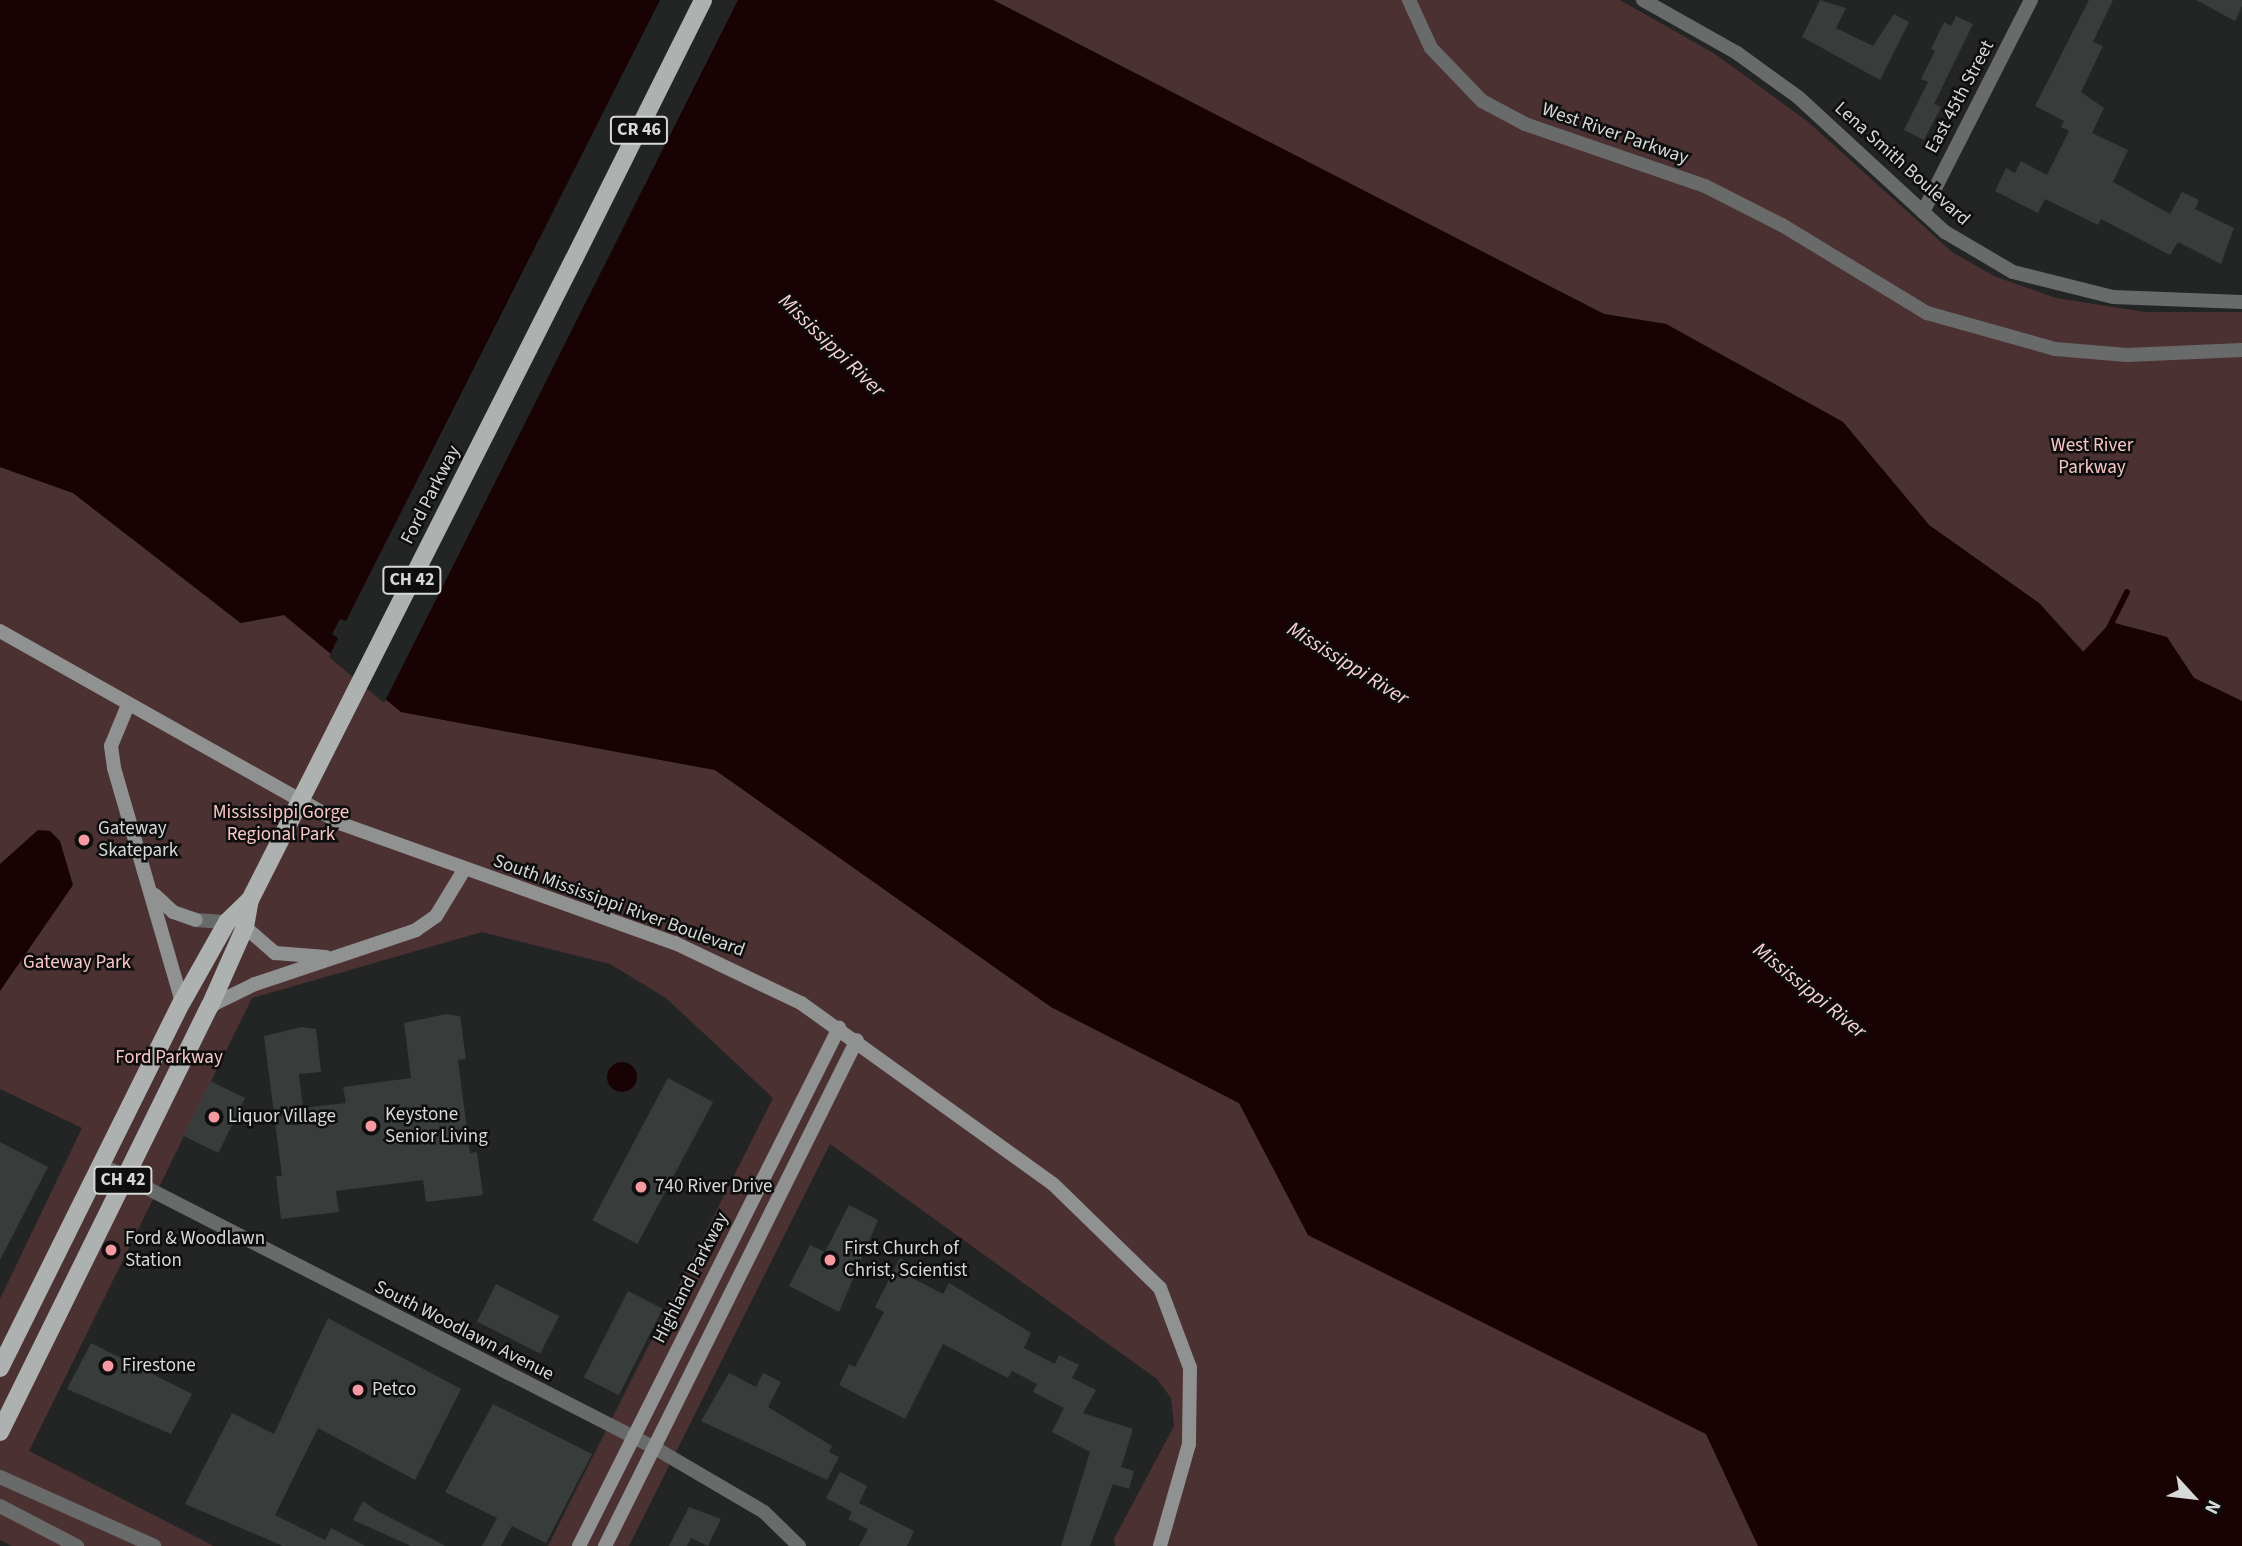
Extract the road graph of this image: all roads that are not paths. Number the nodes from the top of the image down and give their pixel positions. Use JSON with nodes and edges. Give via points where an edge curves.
{"nodes":[{"id":1,"x":703,"y":0,"type":"edge"},
{"id":2,"x":1643,"y":0,"type":"edge"},
{"id":3,"x":2031,"y":0,"type":"edge"},
{"id":4,"x":1409,"y":2,"type":"edge"},
{"id":5,"x":1923,"y":212,"type":"junction"},
{"id":6,"x":574,"y":259,"type":"joint"},
{"id":7,"x":2242,"y":302,"type":"edge"},
{"id":8,"x":2242,"y":349,"type":"edge"},
{"id":9,"x":0,"y":631,"type":"edge"},
{"id":10,"x":128,"y":705,"type":"junction"},
{"id":11,"x":464,"y":870,"type":"junction"},
{"id":12,"x":155,"y":895,"type":"junction"},
{"id":13,"x":250,"y":900,"type":"junction"},
{"id":14,"x":227,"y":922,"type":"junction"},
{"id":15,"x":245,"y":926,"type":"junction"},
{"id":16,"x":331,"y":957,"type":"junction"},
{"id":17,"x":182,"y":1002,"type":"junction"},
{"id":18,"x":210,"y":1006,"type":"junction"},
{"id":19,"x":839,"y":1028,"type":"junction"},
{"id":20,"x":857,"y":1040,"type":"junction"},
{"id":21,"x":781,"y":1143,"type":"junction"},
{"id":22,"x":803,"y":1148,"type":"junction"},
{"id":23,"x":102,"y":1165,"type":"junction"},
{"id":24,"x":125,"y":1176,"type":"junction"},
{"id":25,"x":718,"y":1267,"type":"junction"},
{"id":26,"x":739,"y":1276,"type":"junction"},
{"id":27,"x":0,"y":1368,"type":"edge"},
{"id":28,"x":0,"y":1432,"type":"edge"},
{"id":29,"x":634,"y":1437,"type":"junction"},
{"id":30,"x":655,"y":1448,"type":"junction"},
{"id":31,"x":0,"y":1477,"type":"edge"},
{"id":32,"x":0,"y":1506,"type":"edge"},
{"id":33,"x":77,"y":1546,"type":"edge"},
{"id":34,"x":154,"y":1546,"type":"edge"},
{"id":35,"x":579,"y":1546,"type":"edge"},
{"id":36,"x":605,"y":1546,"type":"edge"},
{"id":37,"x":799,"y":1546,"type":"edge"},
{"id":38,"x":1160,"y":1546,"type":"edge"}],
"edges":[{"from":1,"to":6,"type":"main road","number":"CR 46"},
{"from":2,"to":5,"type":"street","name":"Lena Smith Boulevard","via":[[1737,53],[1798,97]]},
{"from":3,"to":5,"type":"street","name":"East 45th Street"},
{"from":4,"to":8,"type":"street","name":"West River Parkway","via":[[1431,48],[1482,101],[1525,124],[1705,186],[1782,225],[1927,313],[2055,349],[2127,355]]},
{"from":5,"to":7,"type":"street","name":"Lena Smith Boulevard","via":[[1970,249],[2012,272],[2059,286],[2170,303]]},
{"from":6,"to":13,"type":"main road","name":"Ford Parkway","number":"CH 42","bridge":true},
{"from":9,"to":10,"type":"street","name":"South Mississippi River Boulevard"},
{"from":10,"to":11,"type":"street","name":"South Mississippi River Boulevard","via":[[342,824]]},
{"from":10,"to":12,"type":"street","via":[[111,746],[114,768]]},
{"from":11,"to":16,"type":"street","via":[[436,916],[416,930]]},
{"from":11,"to":19,"type":"street","name":"South Mississippi River Boulevard","via":[[732,967]]},
{"from":12,"to":14,"type":"street","via":[[173,912],[195,920]]},
{"from":12,"to":17,"type":"street","via":[[159,932]]},
{"from":13,"to":14,"type":"main road","name":"Ford Parkway","number":"CH 42"},
{"from":13,"to":15,"type":"main road","name":"Ford Parkway","number":"CH 42"},
{"from":14,"to":17,"type":"main road","name":"Ford Parkway","number":"CH 42"},
{"from":15,"to":16,"type":"street","via":[[275,953]]},
{"from":15,"to":18,"type":"main road","name":"Ford Parkway","number":"CH 42"},
{"from":16,"to":18,"type":"street","via":[[231,993]]},
{"from":17,"to":23,"type":"main road","name":"Ford Parkway","number":"CH 42"},
{"from":18,"to":24,"type":"main road","name":"Ford Parkway","number":"CH 42"},
{"from":19,"to":20,"type":"street","name":"South Mississippi River Boulevard"},
{"from":19,"to":21,"type":"street","name":"Highland Parkway"},
{"from":20,"to":22,"type":"street"},
{"from":20,"to":38,"type":"street","name":"South Mississippi River Boulevard","via":[[1053,1184],[1160,1288],[1190,1368],[1194,1416]]},
{"from":21,"to":22,"type":"street"},
{"from":21,"to":25,"type":"street","name":"Highland Parkway"},
{"from":22,"to":26,"type":"street"},
{"from":23,"to":24,"type":"street","name":"South Woodlawn Avenue"},
{"from":23,"to":27,"type":"main road","name":"Ford Parkway","number":"CH 42"},
{"from":24,"to":28,"type":"main road","name":"Ford Parkway","number":"CH 42"},
{"from":24,"to":29,"type":"street","name":"South Woodlawn Avenue"},
{"from":25,"to":26,"type":"street"},
{"from":25,"to":29,"type":"street","name":"Highland Parkway"},
{"from":26,"to":30,"type":"street"},
{"from":29,"to":30,"type":"street","name":"South Woodlawn Avenue"},
{"from":29,"to":35,"type":"street","name":"Highland Parkway"},
{"from":30,"to":36,"type":"street"},
{"from":30,"to":37,"type":"street","name":"South Woodlawn Avenue","via":[[764,1512]]},
{"from":31,"to":34,"type":"street"},
{"from":32,"to":33,"type":"street"}]}
